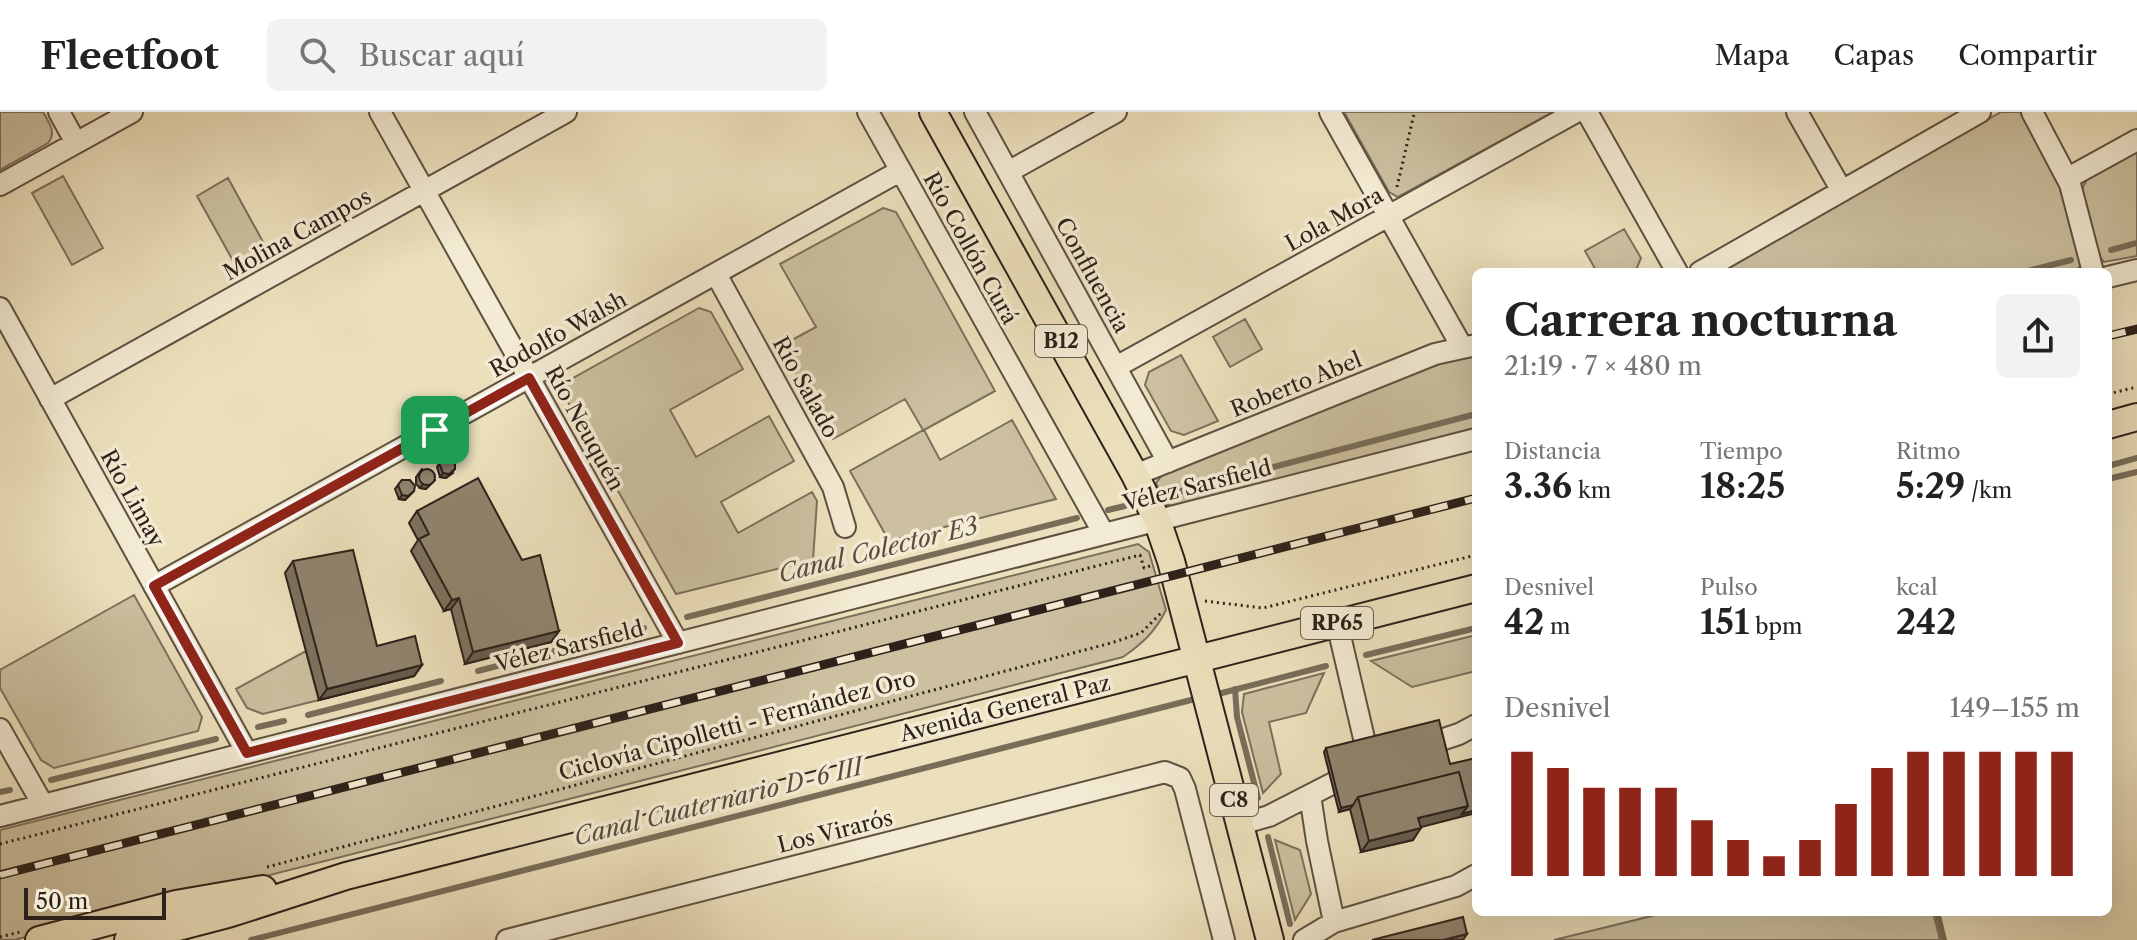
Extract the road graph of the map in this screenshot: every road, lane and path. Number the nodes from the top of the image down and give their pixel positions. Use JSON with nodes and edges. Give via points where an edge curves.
{"nodes":[{"id":1,"x":59,"y":112,"type":"edge"},
{"id":2,"x":132,"y":112,"type":"edge"},
{"id":3,"x":380,"y":112,"type":"edge"},
{"id":4,"x":566,"y":112,"type":"edge"},
{"id":5,"x":868,"y":112,"type":"edge"},
{"id":6,"x":933,"y":112,"type":"edge"},
{"id":7,"x":975,"y":112,"type":"edge"},
{"id":8,"x":1116,"y":112,"type":"edge"},
{"id":9,"x":1330,"y":112,"type":"edge"},
{"id":10,"x":1576,"y":112,"type":"edge"},
{"id":11,"x":1587,"y":112,"type":"edge"},
{"id":12,"x":1797,"y":112,"type":"edge"},
{"id":13,"x":1980,"y":112,"type":"edge"},
{"id":14,"x":2032,"y":112,"type":"edge"},
{"id":15,"x":1414,"y":114,"type":"dead end"},
{"id":16,"x":2137,"y":140,"type":"edge"},
{"id":17,"x":76,"y":143,"type":"junction"},
{"id":18,"x":900,"y":171,"type":"junction"},
{"id":19,"x":1008,"y":172,"type":"junction"},
{"id":20,"x":2068,"y":178,"type":"junction"},
{"id":21,"x":1391,"y":182,"type":"dead end"},
{"id":22,"x":0,"y":185,"type":"edge"},
{"id":23,"x":1397,"y":187,"type":"junction"},
{"id":24,"x":1405,"y":187,"type":"dead end"},
{"id":25,"x":424,"y":191,"type":"junction"},
{"id":26,"x":1842,"y":191,"type":"junction"},
{"id":27,"x":1388,"y":216,"type":"junction"},
{"id":28,"x":1675,"y":268,"type":"edge"},
{"id":29,"x":1707,"y":268,"type":"edge"},
{"id":30,"x":2092,"y":268,"type":"edge"},
{"id":31,"x":2137,"y":270,"type":"edge"},
{"id":32,"x":716,"y":274,"type":"junction"},
{"id":33,"x":2112,"y":276,"type":"edge"},
{"id":34,"x":0,"y":308,"type":"edge"},
{"id":35,"x":1469,"y":346,"type":"edge"},
{"id":36,"x":1116,"y":367,"type":"junction"},
{"id":37,"x":529,"y":378,"type":"junction"},
{"id":38,"x":2137,"y":387,"type":"edge"},
{"id":39,"x":2112,"y":393,"type":"edge"},
{"id":40,"x":50,"y":399,"type":"junction"},
{"id":41,"x":2137,"y":417,"type":"edge"},
{"id":42,"x":2112,"y":424,"type":"edge"},
{"id":43,"x":1472,"y":440,"type":"edge"},
{"id":44,"x":1168,"y":462,"type":"junction"},
{"id":45,"x":1135,"y":475,"type":"junction"},
{"id":46,"x":1157,"y":520,"type":"junction"},
{"id":47,"x":845,"y":527,"type":"dead end"},
{"id":48,"x":1104,"y":534,"type":"junction"},
{"id":49,"x":1472,"y":556,"type":"edge"},
{"id":50,"x":1171,"y":561,"type":"junction"},
{"id":51,"x":154,"y":586,"type":"junction"},
{"id":52,"x":1472,"y":589,"type":"edge"},
{"id":53,"x":1183,"y":604,"type":"junction"},
{"id":54,"x":1337,"y":623,"type":"junction"},
{"id":55,"x":678,"y":643,"type":"junction"},
{"id":56,"x":1199,"y":659,"type":"junction"},
{"id":57,"x":1472,"y":727,"type":"edge"},
{"id":58,"x":0,"y":729,"type":"edge"},
{"id":59,"x":247,"y":753,"type":"junction"},
{"id":60,"x":1385,"y":759,"type":"junction"},
{"id":61,"x":1310,"y":795,"type":"junction"},
{"id":62,"x":43,"y":805,"type":"junction"},
{"id":63,"x":0,"y":816,"type":"edge"},
{"id":64,"x":1241,"y":824,"type":"junction"},
{"id":65,"x":0,"y":844,"type":"edge"},
{"id":66,"x":255,"y":870,"type":"dead end"},
{"id":67,"x":346,"y":876,"type":"junction"},
{"id":68,"x":1472,"y":877,"type":"edge"},
{"id":69,"x":1334,"y":922,"type":"junction"},
{"id":70,"x":34,"y":935,"type":"edge"},
{"id":71,"x":539,"y":936,"type":"edge"},
{"id":72,"x":0,"y":937,"type":"edge"},
{"id":73,"x":128,"y":940,"type":"edge"},
{"id":74,"x":507,"y":940,"type":"edge"},
{"id":75,"x":1224,"y":940,"type":"edge"},
{"id":76,"x":1270,"y":940,"type":"edge"},
{"id":77,"x":1304,"y":940,"type":"edge"}],
"edges":[{"from":1,"to":17,"type":"street"},
{"from":2,"to":17,"type":"street"},
{"from":3,"to":25,"type":"street","name":"Río Neuquén"},
{"from":4,"to":25,"type":"street","name":"Molina Campos"},
{"from":5,"to":18,"type":"street","name":"Río Collón Curá"},
{"from":6,"to":45,"type":"main road","number":"B12"},
{"from":7,"to":19,"type":"street","name":"Confluencia"},
{"from":8,"to":19,"type":"street"},
{"from":9,"to":27,"type":"street"},
{"from":10,"to":27,"type":"street","name":"Lola Mora"},
{"from":11,"to":28,"type":"street"},
{"from":12,"to":26,"type":"street"},
{"from":13,"to":26,"type":"street"},
{"from":14,"to":20,"type":"street"},
{"from":15,"to":23,"type":"path"},
{"from":16,"to":20,"type":"street"},
{"from":17,"to":22,"type":"street"},
{"from":18,"to":32,"type":"street","name":"Rodolfo Walsh"},
{"from":18,"to":48,"type":"street","name":"Río Collón Curá"},
{"from":19,"to":36,"type":"street","name":"Confluencia"},
{"from":20,"to":30,"type":"street"},
{"from":21,"to":23,"type":"path"},
{"from":23,"to":24,"type":"path"},
{"from":25,"to":37,"type":"street","name":"Río Neuquén"},
{"from":25,"to":40,"type":"street","name":"Molina Campos"},
{"from":26,"to":29,"type":"street"},
{"from":27,"to":35,"type":"street"},
{"from":27,"to":36,"type":"street","name":"Lola Mora"},
{"from":31,"to":33,"type":"street"},
{"from":32,"to":37,"type":"street","name":"Rodolfo Walsh"},
{"from":32,"to":47,"type":"street","name":"Río Salado","via":[[833,487]]},
{"from":34,"to":40,"type":"street","name":"Río Limay"},
{"from":35,"to":44,"type":"street","name":"Roberto Abel","via":[[1435,354]]},
{"from":36,"to":44,"type":"street","name":"Confluencia"},
{"from":37,"to":51,"type":"street","name":"Rodolfo Walsh"},
{"from":37,"to":55,"type":"street","name":"Río Neuquén"},
{"from":38,"to":39,"type":"path"},
{"from":40,"to":51,"type":"street","name":"Río Limay"},
{"from":41,"to":42,"type":"main road"},
{"from":43,"to":46,"type":"street","name":"Vélez Sarsfield"},
{"from":44,"to":45,"type":"street","name":"Roberto Abel"},
{"from":45,"to":46,"type":"main road","number":"B12"},
{"from":46,"to":48,"type":"street","name":"Vélez Sarsfield"},
{"from":46,"to":50,"type":"main road","number":"B12"},
{"from":48,"to":55,"type":"street","name":"Vélez Sarsfield"},
{"from":49,"to":53,"type":"path","name":"Ciclovía Cipolletti - Fernández Oro","via":[[1263,608],[1217,601]]},
{"from":50,"to":53,"type":"main road","number":"B12"},
{"from":50,"to":65,"type":"path","via":[[1144,568],[1140,555]]},
{"from":51,"to":59,"type":"street","name":"Río Limay"},
{"from":52,"to":54,"type":"main road","number":"RP65"},
{"from":53,"to":56,"type":"main road","number":"B12"},
{"from":53,"to":66,"type":"path","name":"Ciclovía Cipolletti - Fernández Oro","via":[[1161,611],[1141,633],[1111,643]]},
{"from":54,"to":56,"type":"main road","number":"RP65"},
{"from":54,"to":60,"type":"street"},
{"from":55,"to":59,"type":"street","name":"Vélez Sarsfield"},
{"from":56,"to":64,"type":"main road","number":"C8"},
{"from":56,"to":67,"type":"main road","name":"Avenida General Paz","number":"RP65"},
{"from":57,"to":60,"type":"street"},
{"from":58,"to":62,"type":"street"},
{"from":59,"to":62,"type":"street","name":"Vélez Sarsfield"},
{"from":60,"to":61,"type":"street"},
{"from":61,"to":64,"type":"street"},
{"from":61,"to":69,"type":"street"},
{"from":62,"to":63,"type":"street","name":"Vélez Sarsfield"},
{"from":64,"to":76,"type":"main road","number":"C8"},
{"from":67,"to":70,"type":"main road","name":"Avenida General Paz","number":"RP65"},
{"from":67,"to":73,"type":"main road","name":"Avenida General Paz","number":"RP65"},
{"from":68,"to":69,"type":"street"},
{"from":69,"to":77,"type":"street"},
{"from":70,"to":72,"type":"path"},
{"from":71,"to":74,"type":"street","name":"Los Virarós"},
{"from":71,"to":75,"type":"street","name":"Los Virarós","via":[[1159,773],[1175,774],[1185,789]]}]}
